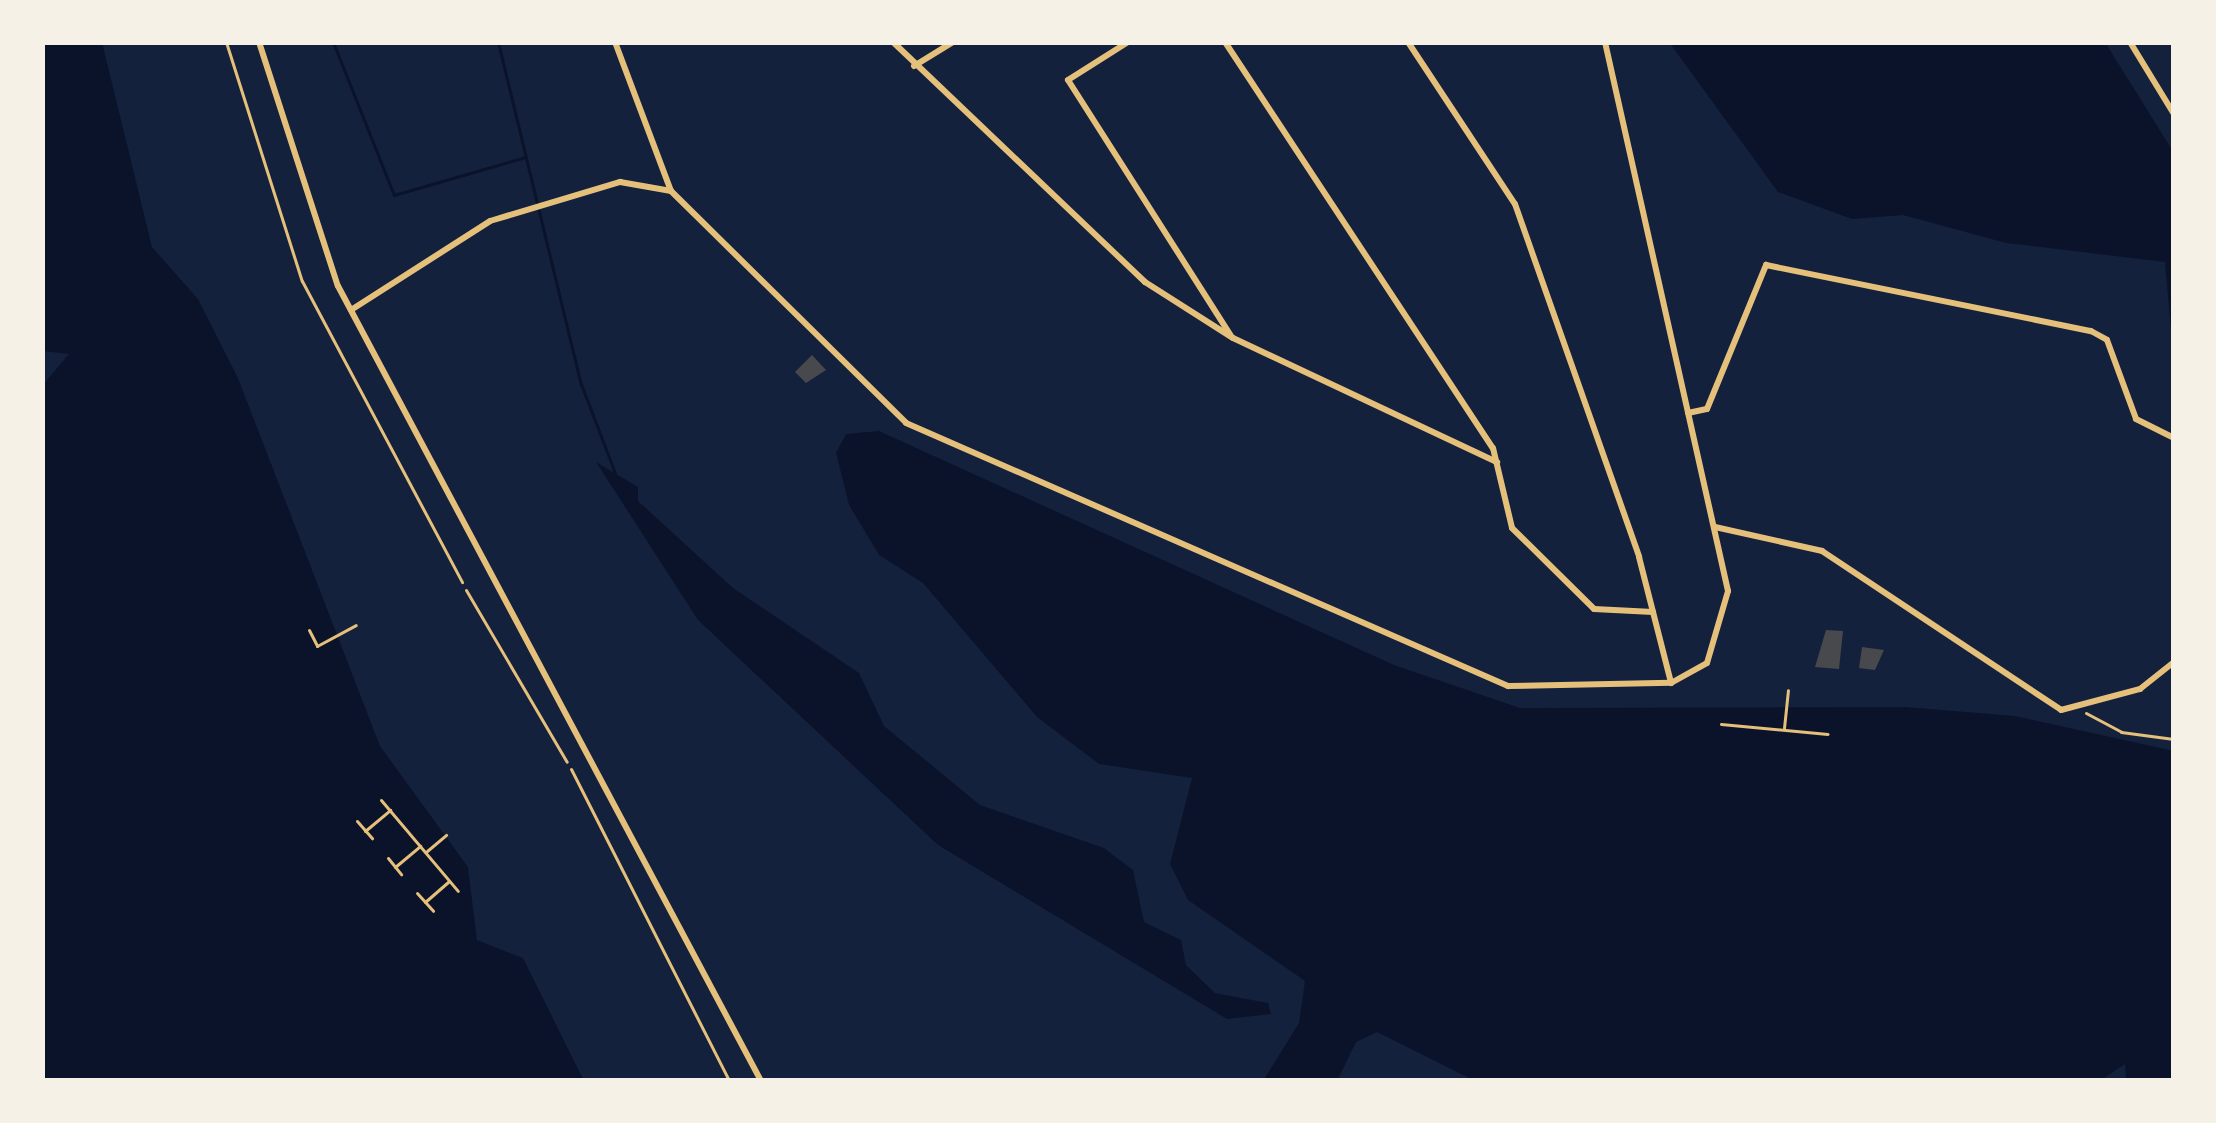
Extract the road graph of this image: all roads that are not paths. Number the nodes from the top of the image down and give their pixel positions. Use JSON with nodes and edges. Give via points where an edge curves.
{"nodes":[{"id":1,"x":259,"y":42,"type":"edge"},
{"id":2,"x":615,"y":42,"type":"edge"},
{"id":3,"x":893,"y":42,"type":"edge"},
{"id":4,"x":952,"y":42,"type":"edge"},
{"id":5,"x":1128,"y":42,"type":"edge"},
{"id":6,"x":1225,"y":42,"type":"edge"},
{"id":7,"x":1408,"y":42,"type":"edge"},
{"id":8,"x":1605,"y":42,"type":"edge"},
{"id":9,"x":2130,"y":42,"type":"edge"},
{"id":10,"x":914,"y":65,"type":"junction"},
{"id":11,"x":2174,"y":114,"type":"edge"},
{"id":12,"x":671,"y":191,"type":"junction"},
{"id":13,"x":350,"y":310,"type":"junction"},
{"id":14,"x":1233,"y":338,"type":"junction"},
{"id":15,"x":1688,"y":412,"type":"junction"},
{"id":16,"x":2174,"y":438,"type":"edge"},
{"id":17,"x":1497,"y":462,"type":"junction"},
{"id":18,"x":1713,"y":527,"type":"junction"},
{"id":19,"x":466,"y":590,"type":"road end"},
{"id":20,"x":1653,"y":612,"type":"junction"},
{"id":21,"x":2174,"y":662,"type":"edge"},
{"id":22,"x":1671,"y":683,"type":"junction"},
{"id":23,"x":567,"y":762,"type":"road end"},
{"id":24,"x":760,"y":1081,"type":"edge"}],
"edges":[{"from":1,"to":13,"type":"street"},
{"from":2,"to":12,"type":"street"},
{"from":3,"to":10,"type":"street"},
{"from":4,"to":10,"type":"street"},
{"from":5,"to":14,"type":"street","via":[[1068,80]]},
{"from":6,"to":17,"type":"street"},
{"from":7,"to":20,"type":"street","via":[[1515,204]]},
{"from":8,"to":15,"type":"street"},
{"from":9,"to":11,"type":"street"},
{"from":10,"to":14,"type":"street","via":[[1122,263]]},
{"from":12,"to":13,"type":"street","via":[[620,182],[543,204],[432,249]]},
{"from":12,"to":22,"type":"street","via":[[906,423],[1508,686]]},
{"from":13,"to":24,"type":"street"},
{"from":14,"to":17,"type":"street"},
{"from":15,"to":16,"type":"street","via":[[1707,409],[1766,265],[2091,331],[2107,340],[2136,419]]},
{"from":15,"to":18,"type":"street"},
{"from":17,"to":20,"type":"street","via":[[1508,521],[1588,603]]},
{"from":18,"to":21,"type":"street","via":[[1822,551],[2061,710],[2084,712]]},
{"from":18,"to":22,"type":"street","via":[[1727,616],[1707,663]]},
{"from":19,"to":23,"type":"lane"},
{"from":20,"to":22,"type":"street"}]}
